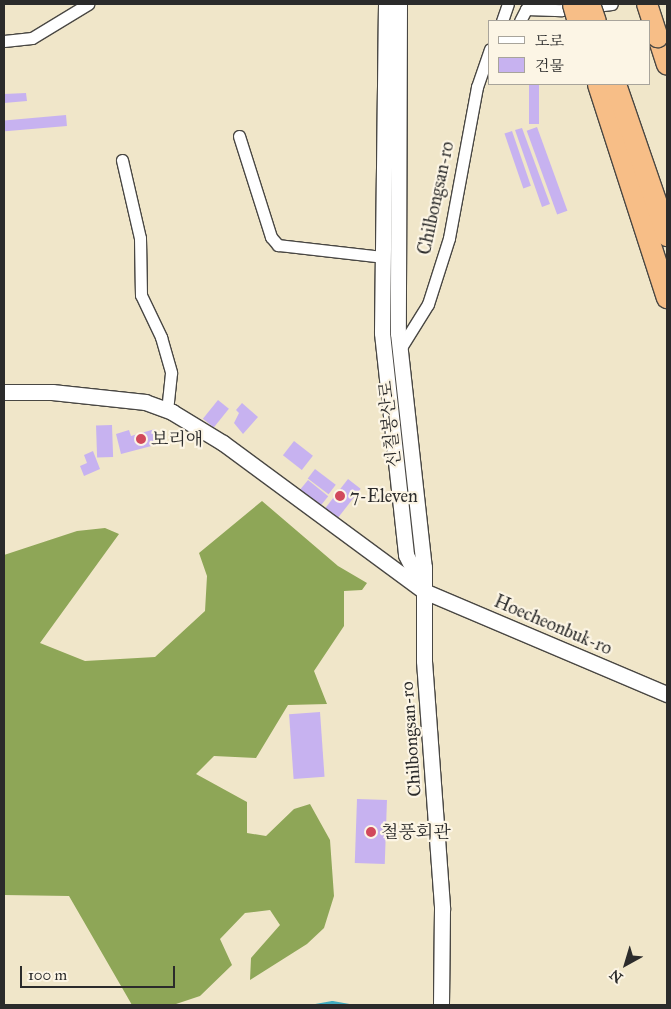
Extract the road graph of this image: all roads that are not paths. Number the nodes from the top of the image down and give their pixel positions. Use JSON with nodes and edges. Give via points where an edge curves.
{"nodes":[{"id":1,"x":88,"y":4,"type":"edge"},
{"id":2,"x":386,"y":4,"type":"edge"},
{"id":3,"x":399,"y":4,"type":"edge"},
{"id":4,"x":508,"y":4,"type":"edge"},
{"id":5,"x":573,"y":4,"type":"edge"},
{"id":6,"x":589,"y":4,"type":"edge"},
{"id":7,"x":612,"y":4,"type":"edge"},
{"id":8,"x":647,"y":4,"type":"edge"},
{"id":9,"x":506,"y":20,"type":"edge"},
{"id":10,"x":520,"y":20,"type":"edge"},
{"id":11,"x":578,"y":20,"type":"edge"},
{"id":12,"x":594,"y":20,"type":"edge"},
{"id":13,"x":658,"y":30,"type":"edge"},
{"id":14,"x":4,"y":41,"type":"edge"},
{"id":15,"x":488,"y":54,"type":"edge"},
{"id":16,"x":667,"y":65,"type":"edge"},
{"id":17,"x":598,"y":85,"type":"edge"},
{"id":18,"x":615,"y":85,"type":"edge"},
{"id":19,"x":239,"y":136,"type":"dead end"},
{"id":20,"x":122,"y":160,"type":"dead end"},
{"id":21,"x":667,"y":235,"type":"edge"},
{"id":22,"x":383,"y":257,"type":"junction"},
{"id":23,"x":667,"y":297,"type":"edge"},
{"id":24,"x":400,"y":349,"type":"junction"},
{"id":25,"x":4,"y":392,"type":"edge"},
{"id":26,"x":167,"y":410,"type":"junction"},
{"id":27,"x":424,"y":591,"type":"junction"},
{"id":28,"x":667,"y":694,"type":"edge"},
{"id":29,"x":440,"y":1005,"type":"edge"}],
"edges":[{"from":1,"to":14,"type":"street","via":[[32,38]]},
{"from":2,"to":22,"type":"street","name":"신칠봉산로"},
{"from":3,"to":24,"type":"street","name":"신칠봉산로"},
{"from":4,"to":9,"type":"street"},
{"from":5,"to":11,"type":"highway","bridge":true},
{"from":6,"to":12,"type":"highway","bridge":true},
{"from":7,"to":10,"type":"street","via":[[562,10],[526,9]]},
{"from":8,"to":13,"type":"highway","bridge":true},
{"from":13,"to":16,"type":"highway"},
{"from":15,"to":24,"type":"street","name":"Chilbongsan-ro","via":[[477,87],[449,238],[428,304]]},
{"from":17,"to":23,"type":"highway"},
{"from":18,"to":21,"type":"highway"},
{"from":19,"to":22,"type":"street","via":[[271,237],[278,245]]},
{"from":20,"to":26,"type":"street","via":[[140,238],[141,295],[161,337],[171,373]]},
{"from":22,"to":27,"type":"street","name":"신칠봉산로","via":[[382,333],[406,555]]},
{"from":24,"to":27,"type":"street","name":"신칠봉산로"},
{"from":25,"to":26,"type":"street","name":"Hoecheonbuk-ro","via":[[52,392],[145,402]]},
{"from":26,"to":27,"type":"street","name":"Hoecheonbuk-ro","via":[[223,443]]},
{"from":27,"to":28,"type":"street","name":"Hoecheonbuk-ro"},
{"from":27,"to":29,"type":"street","name":"Chilbongsan-ro","via":[[424,661],[442,908]]}]}
